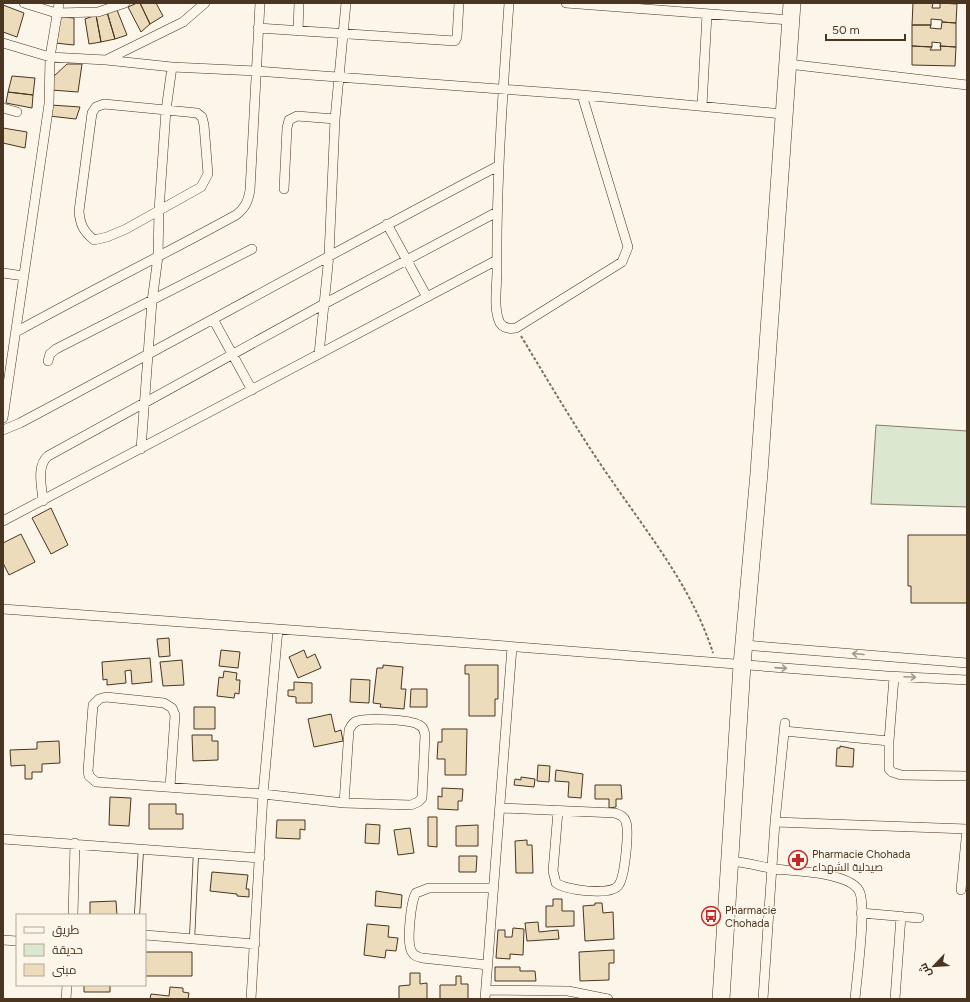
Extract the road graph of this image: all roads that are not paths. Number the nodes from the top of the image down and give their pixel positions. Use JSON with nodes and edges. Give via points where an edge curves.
{"nodes":[{"id":1,"x":24,"y":3,"type":"edge"},
{"id":2,"x":59,"y":3,"type":"edge"},
{"id":3,"x":125,"y":3,"type":"edge"},
{"id":4,"x":205,"y":3,"type":"edge"},
{"id":5,"x":260,"y":3,"type":"edge"},
{"id":6,"x":299,"y":3,"type":"edge"},
{"id":7,"x":346,"y":3,"type":"edge"},
{"id":8,"x":459,"y":3,"type":"edge"},
{"id":9,"x":509,"y":3,"type":"edge"},
{"id":10,"x":566,"y":3,"type":"edge"},
{"id":11,"x":792,"y":3,"type":"edge"},
{"id":12,"x":56,"y":13,"type":"junction"},
{"id":13,"x":707,"y":14,"type":"junction"},
{"id":14,"x":790,"y":20,"type":"junction"},
{"id":15,"x":258,"y":28,"type":"junction"},
{"id":16,"x":298,"y":31,"type":"junction"},
{"id":17,"x":343,"y":35,"type":"junction"},
{"id":18,"x":3,"y":43,"type":"edge"},
{"id":19,"x":50,"y":57,"type":"junction"},
{"id":20,"x":106,"y":60,"type":"junction"},
{"id":21,"x":788,"y":64,"type":"junction"},
{"id":22,"x":172,"y":67,"type":"junction"},
{"id":23,"x":256,"y":71,"type":"junction"},
{"id":24,"x":967,"y":76,"type":"edge"},
{"id":25,"x":339,"y":78,"type":"junction"},
{"id":26,"x":967,"y":85,"type":"edge"},
{"id":27,"x":503,"y":90,"type":"junction"},
{"id":28,"x":582,"y":95,"type":"junction"},
{"id":29,"x":702,"y":106,"type":"junction"},
{"id":30,"x":3,"y":108,"type":"edge"},
{"id":31,"x":166,"y":110,"type":"junction"},
{"id":32,"x":17,"y":112,"type":"dead end"},
{"id":33,"x":783,"y":114,"type":"junction"},
{"id":34,"x":335,"y":119,"type":"junction"},
{"id":35,"x":498,"y":166,"type":"junction"},
{"id":36,"x":284,"y":189,"type":"dead end"},
{"id":37,"x":160,"y":210,"type":"junction"},
{"id":38,"x":497,"y":212,"type":"junction"},
{"id":39,"x":387,"y":224,"type":"junction"},
{"id":40,"x":252,"y":249,"type":"dead end"},
{"id":41,"x":329,"y":255,"type":"junction"},
{"id":42,"x":158,"y":257,"type":"junction"},
{"id":43,"x":406,"y":260,"type":"junction"},
{"id":44,"x":497,"y":260,"type":"junction"},
{"id":45,"x":3,"y":273,"type":"edge"},
{"id":46,"x":24,"y":276,"type":"junction"},
{"id":47,"x":427,"y":297,"type":"junction"},
{"id":48,"x":152,"y":301,"type":"junction"},
{"id":49,"x":324,"y":304,"type":"junction"},
{"id":50,"x":213,"y":319,"type":"junction"},
{"id":51,"x":16,"y":332,"type":"junction"},
{"id":52,"x":233,"y":353,"type":"junction"},
{"id":53,"x":320,"y":354,"type":"junction"},
{"id":54,"x":148,"y":356,"type":"junction"},
{"id":55,"x":48,"y":361,"type":"dead end"},
{"id":56,"x":252,"y":390,"type":"junction"},
{"id":57,"x":144,"y":402,"type":"junction"},
{"id":58,"x":3,"y":418,"type":"edge"},
{"id":59,"x":3,"y":430,"type":"edge"},
{"id":60,"x":141,"y":449,"type":"junction"},
{"id":61,"x":43,"y":501,"type":"junction"},
{"id":62,"x":3,"y":521,"type":"edge"},
{"id":63,"x":3,"y":610,"type":"edge"},
{"id":64,"x":278,"y":629,"type":"junction"},
{"id":65,"x":744,"y":645,"type":"junction"},
{"id":66,"x":512,"y":648,"type":"junction"},
{"id":67,"x":967,"y":663,"type":"edge"},
{"id":68,"x":742,"y":665,"type":"junction"},
{"id":69,"x":894,"y":677,"type":"junction"},
{"id":70,"x":967,"y":680,"type":"edge"},
{"id":71,"x":888,"y":741,"type":"junction"},
{"id":72,"x":967,"y":776,"type":"edge"},
{"id":73,"x":170,"y":787,"type":"junction"},
{"id":74,"x":263,"y":794,"type":"junction"},
{"id":75,"x":344,"y":803,"type":"junction"},
{"id":76,"x":500,"y":808,"type":"junction"},
{"id":77,"x":558,"y":811,"type":"junction"},
{"id":78,"x":775,"y":822,"type":"junction"},
{"id":79,"x":967,"y":829,"type":"edge"},
{"id":80,"x":3,"y":838,"type":"edge"},
{"id":81,"x":75,"y":843,"type":"junction"},
{"id":82,"x":141,"y":849,"type":"junction"},
{"id":83,"x":196,"y":853,"type":"junction"},
{"id":84,"x":260,"y":858,"type":"junction"},
{"id":85,"x":729,"y":860,"type":"junction"},
{"id":86,"x":773,"y":868,"type":"junction"},
{"id":87,"x":494,"y":888,"type":"junction"},
{"id":88,"x":961,"y":890,"type":"dead end"},
{"id":89,"x":862,"y":913,"type":"junction"},
{"id":90,"x":73,"y":914,"type":"edge"},
{"id":91,"x":137,"y":914,"type":"edge"},
{"id":92,"x":901,"y":916,"type":"junction"},
{"id":93,"x":919,"y":918,"type":"dead end"},
{"id":94,"x":146,"y":935,"type":"edge"},
{"id":95,"x":192,"y":938,"type":"junction"},
{"id":96,"x":3,"y":940,"type":"edge"},
{"id":97,"x":16,"y":941,"type":"edge"},
{"id":98,"x":255,"y":944,"type":"junction"},
{"id":99,"x":488,"y":965,"type":"junction"},
{"id":100,"x":67,"y":986,"type":"edge"},
{"id":101,"x":486,"y":995,"type":"edge"},
{"id":102,"x":541,"y":995,"type":"edge"},
{"id":103,"x":66,"y":999,"type":"edge"},
{"id":104,"x":251,"y":999,"type":"edge"},
{"id":105,"x":608,"y":999,"type":"edge"},
{"id":106,"x":721,"y":999,"type":"edge"},
{"id":107,"x":763,"y":999,"type":"edge"},
{"id":108,"x":855,"y":999,"type":"edge"},
{"id":109,"x":895,"y":999,"type":"edge"}],
"edges":[{"from":1,"to":12,"type":"street"},
{"from":2,"to":12,"type":"street"},
{"from":3,"to":12,"type":"street","via":[[98,12]]},
{"from":4,"to":20,"type":"street","via":[[183,22]]},
{"from":5,"to":15,"type":"street"},
{"from":6,"to":16,"type":"street"},
{"from":7,"to":17,"type":"street"},
{"from":8,"to":17,"type":"street","via":[[455,41]]},
{"from":9,"to":27,"type":"street"},
{"from":10,"to":13,"type":"street"},
{"from":11,"to":14,"type":"highway"},
{"from":12,"to":19,"type":"street"},
{"from":13,"to":14,"type":"street"},
{"from":13,"to":29,"type":"street"},
{"from":14,"to":21,"type":"highway"},
{"from":15,"to":16,"type":"street"},
{"from":15,"to":23,"type":"street"},
{"from":16,"to":17,"type":"street"},
{"from":17,"to":25,"type":"street"},
{"from":18,"to":19,"type":"street"},
{"from":19,"to":20,"type":"street"},
{"from":19,"to":46,"type":"street","via":[[49,104]]},
{"from":20,"to":22,"type":"street"},
{"from":21,"to":26,"type":"street"},
{"from":21,"to":33,"type":"highway"},
{"from":22,"to":23,"type":"street"},
{"from":22,"to":31,"type":"street"},
{"from":23,"to":25,"type":"street"},
{"from":23,"to":42,"type":"street","via":[[248,200],[244,209],[236,216]]},
{"from":24,"to":26,"type":"street"},
{"from":25,"to":27,"type":"street"},
{"from":25,"to":34,"type":"street"},
{"from":27,"to":28,"type":"street"},
{"from":27,"to":35,"type":"street"},
{"from":28,"to":29,"type":"street"},
{"from":28,"to":44,"type":"street","via":[[628,247],[622,262],[516,328],[508,329],[501,324],[498,315]]},
{"from":29,"to":33,"type":"street"},
{"from":30,"to":32,"type":"street"},
{"from":31,"to":37,"type":"street"},
{"from":31,"to":37,"type":"street","via":[[202,117],[208,174],[201,187]]},
{"from":31,"to":37,"type":"street","via":[[104,104],[96,107],[90,120],[79,211],[80,223],[86,234],[94,240],[126,229]]},
{"from":33,"to":65,"type":"highway","via":[[759,473]]},
{"from":34,"to":36,"type":"street","via":[[297,116],[289,120]]},
{"from":34,"to":41,"type":"street"},
{"from":35,"to":38,"type":"street"},
{"from":35,"to":39,"type":"street"},
{"from":37,"to":42,"type":"street"},
{"from":38,"to":43,"type":"street"},
{"from":38,"to":44,"type":"street"},
{"from":39,"to":41,"type":"street"},
{"from":39,"to":43,"type":"street"},
{"from":40,"to":48,"type":"street"},
{"from":41,"to":49,"type":"street"},
{"from":41,"to":50,"type":"street"},
{"from":42,"to":48,"type":"street"},
{"from":42,"to":51,"type":"street"},
{"from":43,"to":47,"type":"street"},
{"from":43,"to":49,"type":"street"},
{"from":44,"to":47,"type":"street"},
{"from":45,"to":46,"type":"street"},
{"from":46,"to":51,"type":"street"},
{"from":47,"to":53,"type":"street"},
{"from":48,"to":54,"type":"street"},
{"from":48,"to":55,"type":"street","via":[[56,349],[50,354]]},
{"from":49,"to":52,"type":"street"},
{"from":49,"to":53,"type":"street"},
{"from":50,"to":52,"type":"street"},
{"from":50,"to":54,"type":"street"},
{"from":51,"to":58,"type":"street"},
{"from":52,"to":56,"type":"street"},
{"from":52,"to":57,"type":"street"},
{"from":53,"to":56,"type":"street"},
{"from":54,"to":57,"type":"street"},
{"from":54,"to":59,"type":"street"},
{"from":56,"to":60,"type":"street"},
{"from":57,"to":60,"type":"street"},
{"from":57,"to":61,"type":"street","via":[[43,460]]},
{"from":60,"to":61,"type":"street"},
{"from":61,"to":62,"type":"street"},
{"from":63,"to":64,"type":"street"},
{"from":64,"to":66,"type":"street"},
{"from":64,"to":74,"type":"street"},
{"from":67,"to":65,"type":"street","one_way":true},
{"from":65,"to":68,"type":"highway"},
{"from":66,"to":68,"type":"street"},
{"from":66,"to":76,"type":"street"},
{"from":68,"to":69,"type":"street","one_way":true},
{"from":68,"to":85,"type":"highway"},
{"from":69,"to":70,"type":"street","one_way":true},
{"from":69,"to":71,"type":"street"},
{"from":71,"to":72,"type":"street","via":[[888,765],[895,774]]},
{"from":71,"to":78,"type":"street","via":[[785,727]]},
{"from":73,"to":73,"type":"street","via":[[92,780],[88,771],[93,705],[99,699],[106,697],[164,703],[172,708],[175,715]]},
{"from":73,"to":74,"type":"street"},
{"from":74,"to":75,"type":"street"},
{"from":74,"to":84,"type":"street"},
{"from":75,"to":75,"type":"street","via":[[349,730],[352,724],[360,721],[389,720],[419,724],[424,728],[422,798],[418,802]]},
{"from":76,"to":77,"type":"street"},
{"from":76,"to":87,"type":"street"},
{"from":77,"to":77,"type":"street","via":[[553,871],[556,883],[588,891],[619,885],[628,833],[626,821],[622,816],[615,813]]},
{"from":78,"to":79,"type":"street"},
{"from":78,"to":86,"type":"street"},
{"from":79,"to":88,"type":"street"},
{"from":80,"to":81,"type":"street"},
{"from":81,"to":82,"type":"street"},
{"from":81,"to":90,"type":"street"},
{"from":82,"to":83,"type":"street"},
{"from":82,"to":91,"type":"lane"},
{"from":83,"to":84,"type":"street"},
{"from":83,"to":95,"type":"lane"},
{"from":84,"to":98,"type":"street"},
{"from":85,"to":86,"type":"street"},
{"from":85,"to":106,"type":"highway"},
{"from":86,"to":89,"type":"street","via":[[846,880],[855,885],[860,893]]},
{"from":86,"to":107,"type":"street"},
{"from":87,"to":99,"type":"street"},
{"from":87,"to":99,"type":"street","via":[[429,888],[416,893],[412,906],[410,949],[415,956]]},
{"from":89,"to":92,"type":"street"},
{"from":89,"to":108,"type":"street"},
{"from":92,"to":93,"type":"street"},
{"from":92,"to":109,"type":"street"},
{"from":94,"to":95,"type":"street"},
{"from":95,"to":98,"type":"street"},
{"from":96,"to":97,"type":"street"},
{"from":98,"to":104,"type":"street"},
{"from":99,"to":101,"type":"street"},
{"from":100,"to":103,"type":"street"},
{"from":101,"to":102,"type":"street"},
{"from":102,"to":105,"type":"street","via":[[568,991]]}]}
